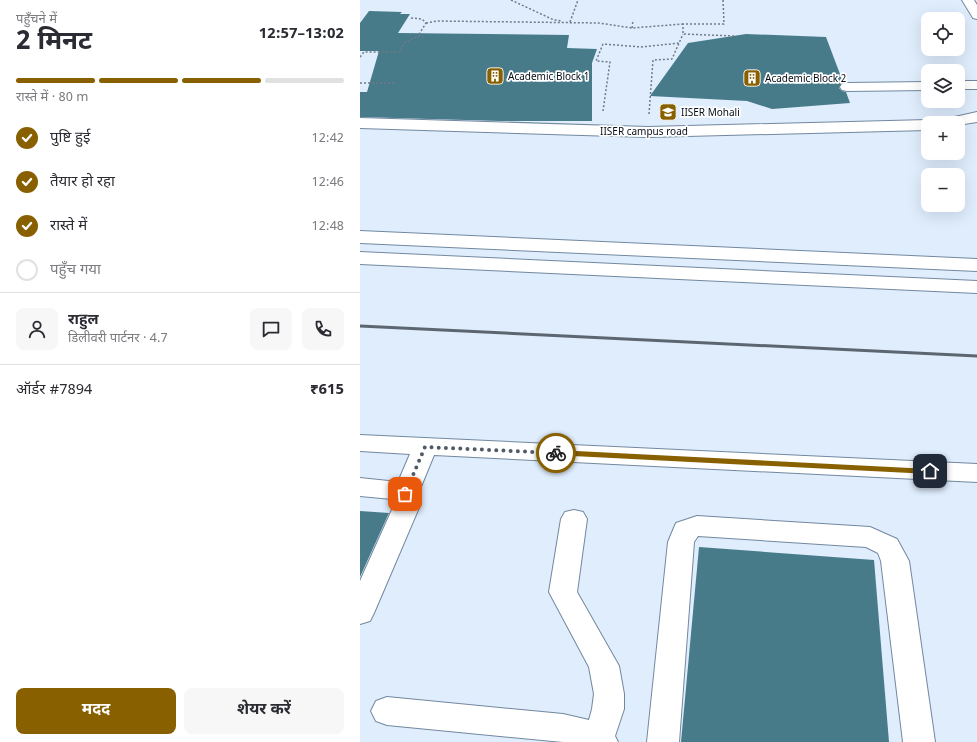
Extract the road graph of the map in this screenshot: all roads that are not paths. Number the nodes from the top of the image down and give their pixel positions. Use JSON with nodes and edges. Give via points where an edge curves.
{"nodes":[{"id":1,"x":968,"y":0,"type":"edge"},
{"id":2,"x":977,"y":16,"type":"edge"},
{"id":3,"x":977,"y":85,"type":"edge"},
{"id":4,"x":921,"y":86,"type":"edge"},
{"id":5,"x":965,"y":86,"type":"edge"},
{"id":6,"x":847,"y":87,"type":"dead end"},
{"id":7,"x":977,"y":117,"type":"edge"},
{"id":8,"x":965,"y":119,"type":"edge"},
{"id":9,"x":360,"y":123,"type":"edge"},
{"id":10,"x":921,"y":125,"type":"edge"},
{"id":11,"x":360,"y":237,"type":"edge"},
{"id":12,"x":360,"y":258,"type":"edge"},
{"id":13,"x":977,"y":264,"type":"edge"},
{"id":14,"x":977,"y":287,"type":"edge"},
{"id":15,"x":360,"y":443,"type":"edge"},
{"id":16,"x":425,"y":447,"type":"junction"},
{"id":17,"x":977,"y":473,"type":"edge"},
{"id":18,"x":360,"y":487,"type":"edge"},
{"id":19,"x":405,"y":494,"type":"junction"},
{"id":20,"x":574,"y":520,"type":"dead end"},
{"id":21,"x":360,"y":613,"type":"edge"},
{"id":22,"x":387,"y":711,"type":"dead end"},
{"id":23,"x":600,"y":739,"type":"edge"},
{"id":24,"x":663,"y":742,"type":"edge"},
{"id":25,"x":919,"y":742,"type":"edge"}],
"edges":[{"from":1,"to":2,"type":"street"},
{"from":3,"to":5,"type":"street"},
{"from":4,"to":6,"type":"street"},
{"from":7,"to":8,"type":"street"},
{"from":9,"to":10,"type":"street","name":"IISER campus road","via":[[648,132]]},
{"from":11,"to":13,"type":"street"},
{"from":12,"to":14,"type":"street"},
{"from":15,"to":16,"type":"street"},
{"from":16,"to":17,"type":"street"},
{"from":16,"to":19,"type":"street"},
{"from":18,"to":19,"type":"street","via":[[394,490]]},
{"from":19,"to":21,"type":"street","via":[[408,503]]},
{"from":20,"to":23,"type":"street","via":[[563,592],[604,666],[609,694]]},
{"from":22,"to":23,"type":"street","via":[[563,728]]},
{"from":24,"to":25,"type":"street","via":[[681,542],[685,530],[697,526],[870,537],[888,546],[895,561]]}]}
